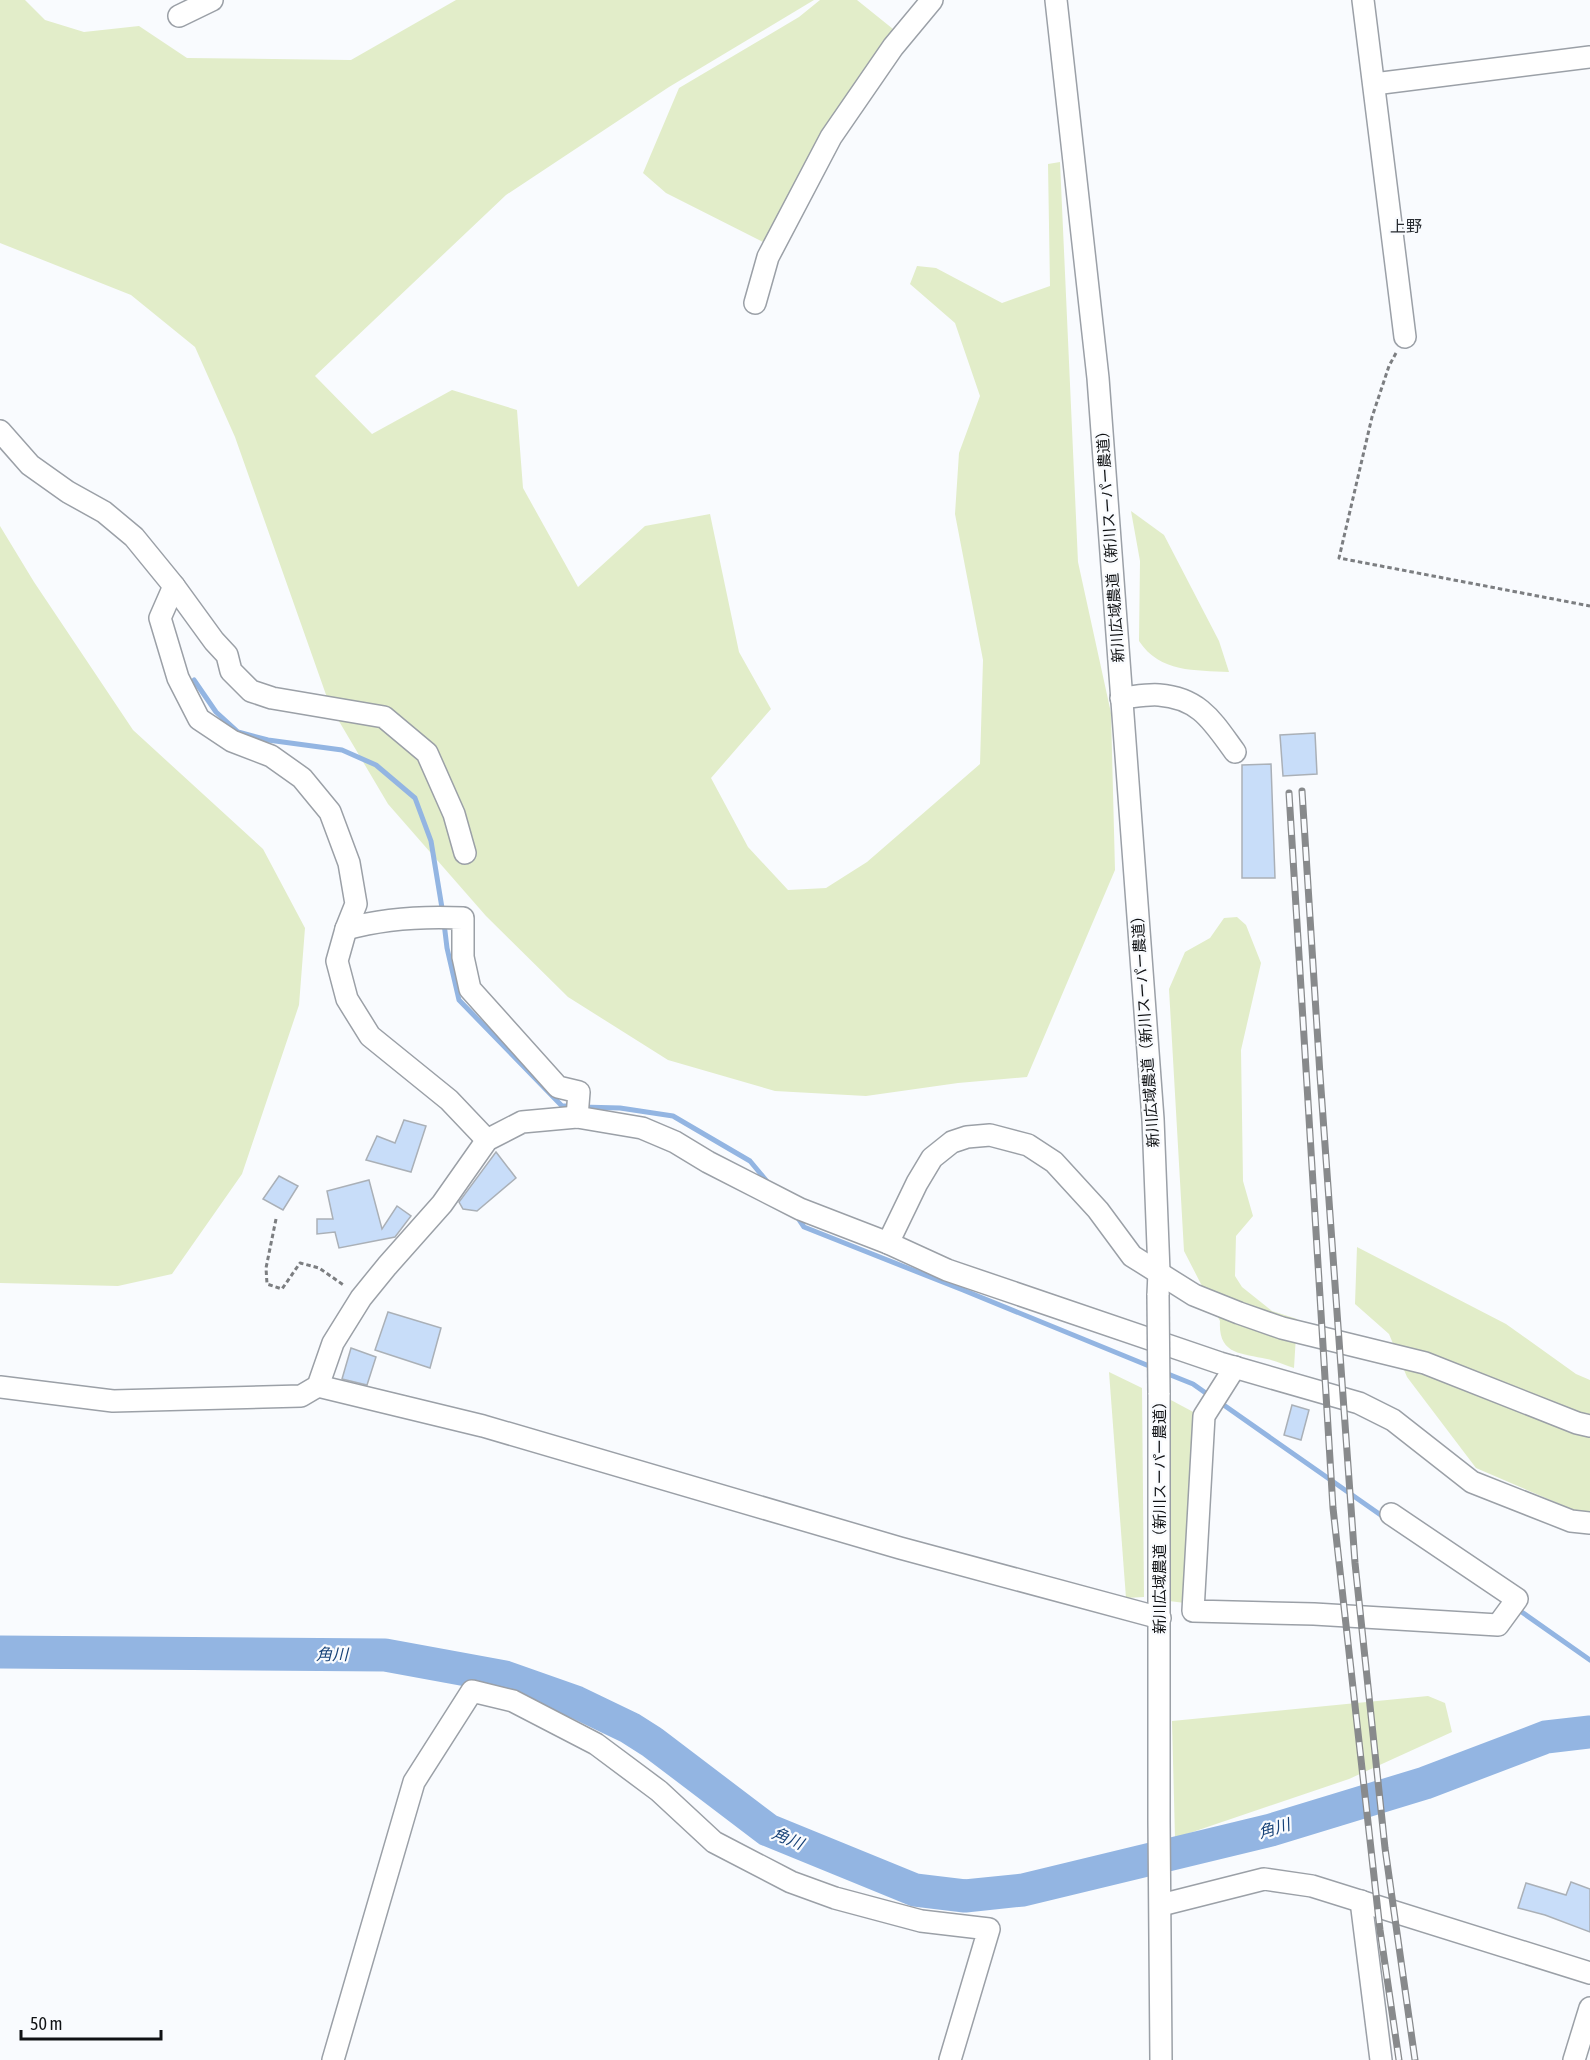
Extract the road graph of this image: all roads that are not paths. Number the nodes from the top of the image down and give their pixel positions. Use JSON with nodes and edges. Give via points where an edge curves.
{"nodes":[{"id":1,"x":212,"y":0,"type":"edge"},
{"id":2,"x":932,"y":0,"type":"edge"},
{"id":3,"x":1056,"y":0,"type":"edge"},
{"id":4,"x":1363,"y":0,"type":"edge"},
{"id":5,"x":179,"y":16,"type":"dead end"},
{"id":6,"x":1590,"y":57,"type":"edge"},
{"id":7,"x":1374,"y":84,"type":"junction"},
{"id":8,"x":755,"y":303,"type":"dead end"},
{"id":9,"x":1405,"y":337,"type":"road end"},
{"id":10,"x":0,"y":431,"type":"edge"},
{"id":11,"x":174,"y":586,"type":"junction"},
{"id":12,"x":1121,"y":698,"type":"junction"},
{"id":13,"x":1235,"y":752,"type":"dead end"},
{"id":14,"x":465,"y":853,"type":"dead end"},
{"id":15,"x":346,"y":929,"type":"junction"},
{"id":16,"x":577,"y":1117,"type":"junction"},
{"id":17,"x":487,"y":1140,"type":"junction"},
{"id":18,"x":888,"y":1243,"type":"junction"},
{"id":19,"x":1159,"y":1272,"type":"junction"},
{"id":20,"x":1235,"y":1367,"type":"junction"},
{"id":21,"x":318,"y":1386,"type":"junction"},
{"id":22,"x":0,"y":1387,"type":"edge"},
{"id":23,"x":1590,"y":1426,"type":"edge"},
{"id":24,"x":1391,"y":1514,"type":"dead end"},
{"id":25,"x":1590,"y":1523,"type":"edge"},
{"id":26,"x":1160,"y":1618,"type":"junction"},
{"id":27,"x":1160,"y":1899,"type":"junction"},
{"id":28,"x":1361,"y":1901,"type":"junction"},
{"id":29,"x":1590,"y":1973,"type":"edge"},
{"id":30,"x":1590,"y":2008,"type":"edge"},
{"id":31,"x":333,"y":2060,"type":"edge"},
{"id":32,"x":950,"y":2060,"type":"edge"},
{"id":33,"x":1161,"y":2060,"type":"edge"},
{"id":34,"x":1382,"y":2060,"type":"edge"},
{"id":35,"x":1574,"y":2060,"type":"edge"}],
"edges":[{"from":1,"to":5,"type":"street"},
{"from":2,"to":8,"type":"street","via":[[893,47],[831,137],[768,256]]},
{"from":3,"to":12,"type":"street","name":"新川広域農道（新川スーパー農道）","via":[[1098,378]]},
{"from":4,"to":7,"type":"street"},
{"from":6,"to":7,"type":"street"},
{"from":7,"to":9,"type":"street"},
{"from":10,"to":11,"type":"street","via":[[30,465],[104,512],[134,537]]},
{"from":11,"to":14,"type":"street","via":[[227,655],[231,671],[251,691],[384,717],[427,753],[454,814]]},
{"from":11,"to":15,"type":"street","via":[[159,618],[178,678],[199,718],[232,741],[271,756],[302,778],[330,812],[349,863],[356,904]]},
{"from":12,"to":13,"type":"street","via":[[1159,695],[1191,702],[1210,718]]},
{"from":12,"to":19,"type":"street","name":"新川広域農道（新川スーパー農道）","via":[[1152,1107]]},
{"from":15,"to":16,"type":"street","via":[[373,921],[431,916],[463,918],[463,957],[470,989],[558,1087],[579,1092]]},
{"from":15,"to":17,"type":"street","via":[[338,961],[347,999],[370,1036],[449,1100]]},
{"from":16,"to":17,"type":"street","via":[[522,1122]]},
{"from":16,"to":18,"type":"street","via":[[642,1128],[800,1209]]},
{"from":17,"to":21,"type":"street","via":[[442,1204],[360,1298],[333,1343]]},
{"from":18,"to":19,"type":"street","via":[[932,1158],[967,1137],[990,1135],[1028,1145],[1054,1162],[1098,1210],[1132,1256]]},
{"from":18,"to":20,"type":"street","via":[[947,1270]]},
{"from":19,"to":23,"type":"street","via":[[1194,1295],[1239,1313],[1425,1363]]},
{"from":19,"to":26,"type":"street","name":"新川広域農道（新川スーパー農道）","bridge":true},
{"from":20,"to":24,"type":"street","via":[[1204,1416],[1193,1611],[1498,1625],[1517,1599]]},
{"from":20,"to":25,"type":"street","via":[[1359,1403],[1393,1420],[1472,1482],[1570,1521]]},
{"from":21,"to":22,"type":"street","via":[[301,1396],[113,1401]]},
{"from":21,"to":26,"type":"street","via":[[483,1426],[889,1545]]},
{"from":26,"to":27,"type":"street","name":"新川広域農道（新川スーパー農道）"},
{"from":27,"to":28,"type":"street","via":[[1264,1879],[1312,1886]]},
{"from":27,"to":33,"type":"street","name":"新川広域農道（新川スーパー農道）"},
{"from":28,"to":29,"type":"street"},
{"from":28,"to":34,"type":"street"},
{"from":30,"to":35,"type":"street"},
{"from":31,"to":32,"type":"street","via":[[414,1782],[472,1691],[513,1701],[596,1744],[658,1791],[714,1842],[791,1882],[921,1921],[989,1929]]}]}
